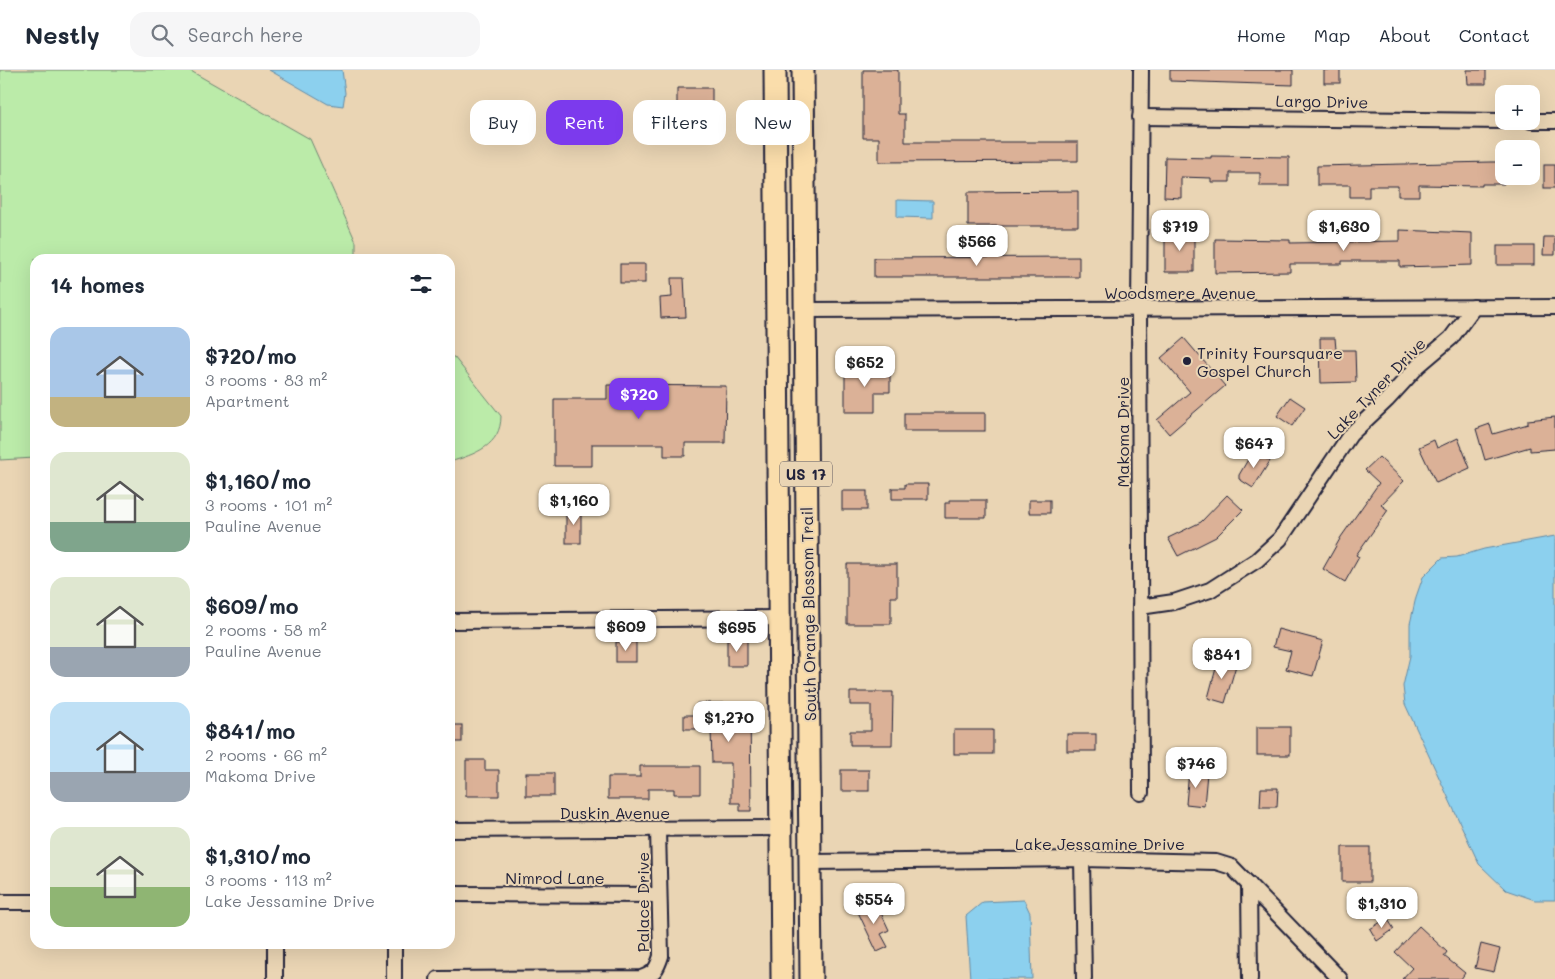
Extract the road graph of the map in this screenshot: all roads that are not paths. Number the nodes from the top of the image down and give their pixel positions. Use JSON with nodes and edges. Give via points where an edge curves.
{"nodes":[{"id":1,"x":775,"y":70,"type":"edge"},
{"id":2,"x":803,"y":70,"type":"edge"},
{"id":3,"x":1141,"y":70,"type":"edge"},
{"id":4,"x":1140,"y":117,"type":"junction"},
{"id":5,"x":1495,"y":121,"type":"edge"},
{"id":6,"x":1540,"y":121,"type":"edge"},
{"id":7,"x":1555,"y":121,"type":"edge"},
{"id":8,"x":1474,"y":307,"type":"junction"},
{"id":9,"x":1555,"y":307,"type":"edge"},
{"id":10,"x":804,"y":310,"type":"junction"},
{"id":11,"x":1138,"y":310,"type":"junction"},
{"id":12,"x":779,"y":553,"type":"junction"},
{"id":13,"x":808,"y":591,"type":"junction"},
{"id":14,"x":1140,"y":607,"type":"junction"},
{"id":15,"x":779,"y":618,"type":"junction"},
{"id":16,"x":455,"y":621,"type":"edge"},
{"id":17,"x":808,"y":662,"type":"junction"},
{"id":18,"x":1141,"y":793,"type":"dead end"},
{"id":19,"x":781,"y":828,"type":"junction"},
{"id":20,"x":455,"y":830,"type":"edge"},
{"id":21,"x":658,"y":830,"type":"junction"},
{"id":22,"x":1082,"y":859,"type":"junction"},
{"id":23,"x":810,"y":862,"type":"junction"},
{"id":24,"x":1249,"y":884,"type":"junction"},
{"id":25,"x":455,"y":894,"type":"edge"},
{"id":26,"x":659,"y":895,"type":"junction"},
{"id":27,"x":0,"y":902,"type":"edge"},
{"id":28,"x":30,"y":902,"type":"edge"},
{"id":29,"x":275,"y":949,"type":"edge"},
{"id":30,"x":394,"y":949,"type":"edge"},
{"id":31,"x":275,"y":979,"type":"edge"},
{"id":32,"x":394,"y":979,"type":"edge"},
{"id":33,"x":438,"y":979,"type":"edge"},
{"id":34,"x":782,"y":979,"type":"edge"},
{"id":35,"x":811,"y":979,"type":"edge"},
{"id":36,"x":1084,"y":979,"type":"edge"},
{"id":37,"x":1250,"y":979,"type":"edge"},
{"id":38,"x":1340,"y":979,"type":"edge"}],
"edges":[{"from":1,"to":12,"type":"main road","name":"South Orange Blossom Trail","number":"US 17"},
{"from":2,"to":10,"type":"main road","name":"South Orange Blossom Trail","number":"US 17"},
{"from":3,"to":4,"type":"street","name":"Makoma Drive"},
{"from":4,"to":5,"type":"street","name":"Largo Drive"},
{"from":4,"to":11,"type":"street","name":"Makoma Drive"},
{"from":6,"to":7,"type":"street"},
{"from":8,"to":9,"type":"street","name":"Woodsmere Avenue"},
{"from":8,"to":11,"type":"street","name":"Woodsmere Avenue"},
{"from":8,"to":14,"type":"street","name":"Lake Tyner Drive","via":[[1451,338],[1418,366],[1350,435],[1280,539],[1263,555],[1210,590],[1174,602]]},
{"from":10,"to":11,"type":"street","name":"Woodsmere Avenue"},
{"from":10,"to":13,"type":"main road","name":"South Orange Blossom Trail","number":"US 17"},
{"from":11,"to":14,"type":"street","name":"Makoma Drive"},
{"from":12,"to":13,"type":"main road","via":[[794,584]]},
{"from":12,"to":15,"type":"main road","name":"South Orange Blossom Trail","number":"US 17"},
{"from":13,"to":17,"type":"main road","name":"South Orange Blossom Trail","number":"US 17"},
{"from":14,"to":18,"type":"street","name":"Makoma Drive"},
{"from":15,"to":16,"type":"street"},
{"from":15,"to":17,"type":"main road","via":[[790,627]]},
{"from":15,"to":19,"type":"main road","name":"South Orange Blossom Trail","number":"US 17"},
{"from":17,"to":23,"type":"main road","name":"South Orange Blossom Trail","number":"US 17"},
{"from":19,"to":21,"type":"street","name":"Duskin Avenue"},
{"from":19,"to":34,"type":"main road","name":"South Orange Blossom Trail","number":"US 17"},
{"from":20,"to":21,"type":"street","name":"Duskin Avenue"},
{"from":21,"to":26,"type":"street","name":"Palace Drive"},
{"from":22,"to":23,"type":"street","name":"Lake Jessamine Drive"},
{"from":22,"to":24,"type":"street","name":"Lake Jessamine Drive","via":[[1216,862],[1232,867]]},
{"from":22,"to":36,"type":"street"},
{"from":23,"to":35,"type":"main road","name":"South Orange Blossom Trail","number":"US 17"},
{"from":24,"to":37,"type":"street"},
{"from":24,"to":38,"type":"street","name":"Lake Jessamine Drive"},
{"from":25,"to":26,"type":"street","name":"Nimrod Lane"},
{"from":26,"to":33,"type":"street","name":"Palace Drive","via":[[661,956],[654,972],[641,978]]},
{"from":27,"to":28,"type":"street"},
{"from":29,"to":31,"type":"street"},
{"from":30,"to":32,"type":"street"}]}
